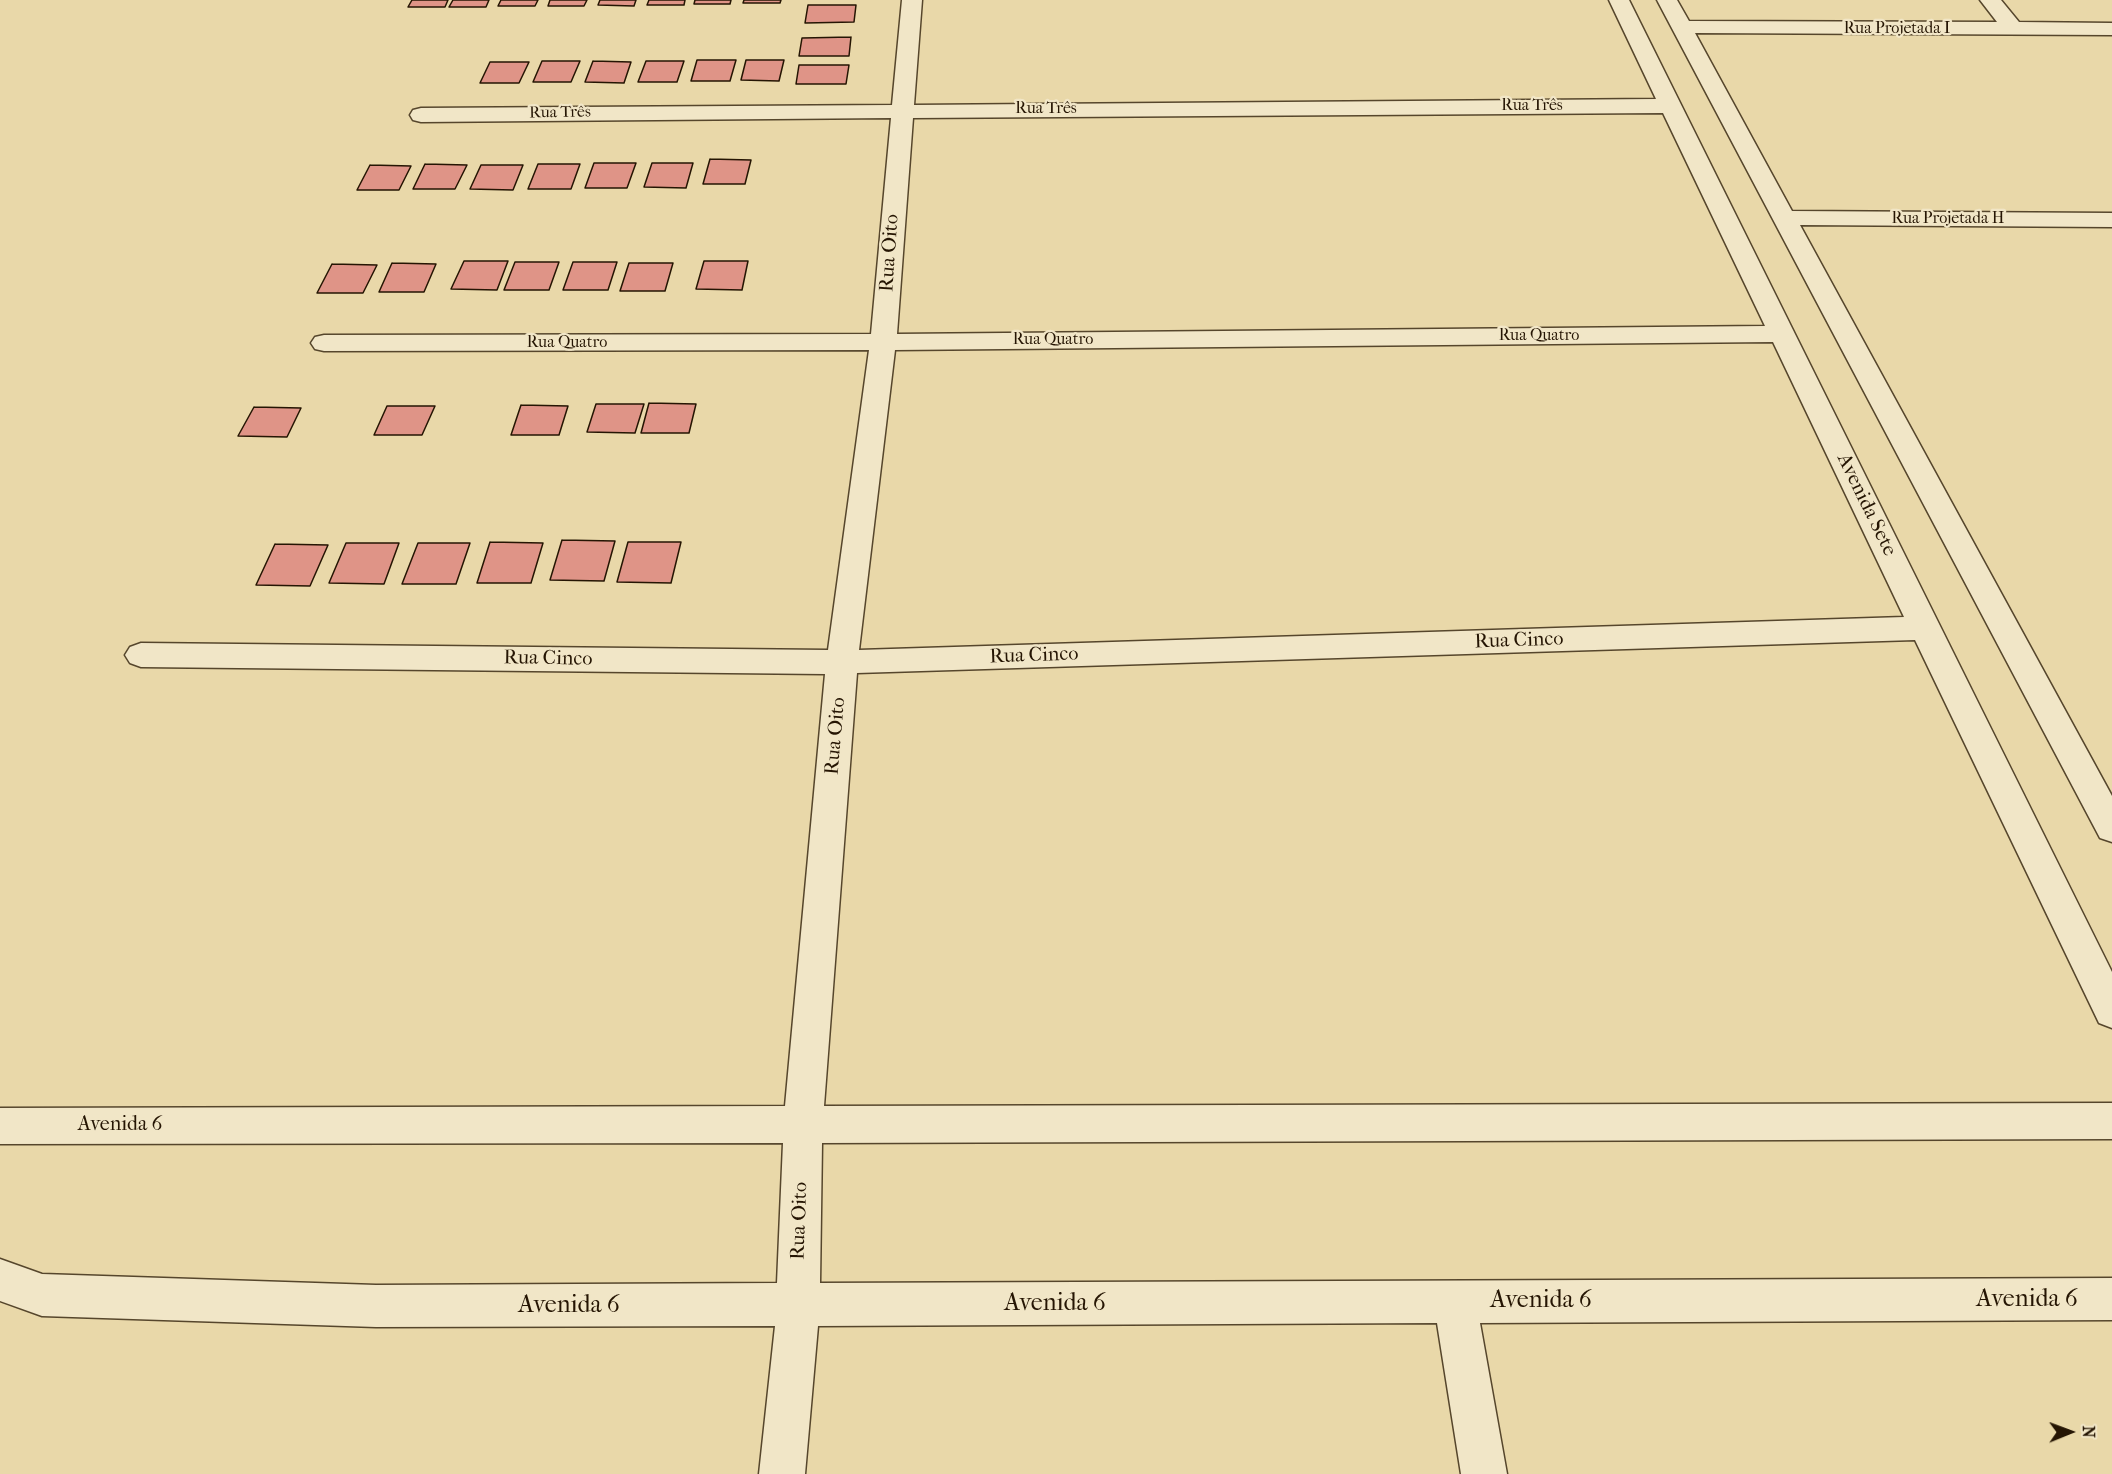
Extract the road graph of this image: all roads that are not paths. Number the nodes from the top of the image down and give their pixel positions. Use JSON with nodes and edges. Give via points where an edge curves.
{"nodes":[{"id":1,"x":912,"y":0,"type":"edge"},
{"id":2,"x":1619,"y":0,"type":"edge"},
{"id":3,"x":1667,"y":0,"type":"edge"},
{"id":4,"x":1990,"y":0,"type":"edge"},
{"id":5,"x":1682,"y":27,"type":"junction"},
{"id":6,"x":2013,"y":29,"type":"junction"},
{"id":7,"x":2112,"y":29,"type":"edge"},
{"id":8,"x":1670,"y":106,"type":"junction"},
{"id":9,"x":901,"y":110,"type":"junction"},
{"id":10,"x":421,"y":115,"type":"dead end"},
{"id":11,"x":1784,"y":218,"type":"junction"},
{"id":12,"x":2112,"y":220,"type":"edge"},
{"id":13,"x":1782,"y":334,"type":"junction"},
{"id":14,"x":883,"y":342,"type":"junction"},
{"id":15,"x":324,"y":343,"type":"dead end"},
{"id":16,"x":1926,"y":628,"type":"junction"},
{"id":17,"x":141,"y":655,"type":"dead end"},
{"id":18,"x":842,"y":662,"type":"junction"},
{"id":19,"x":2112,"y":828,"type":"edge"},
{"id":20,"x":2112,"y":1011,"type":"edge"},
{"id":21,"x":2112,"y":1121,"type":"edge"},
{"id":22,"x":803,"y":1123,"type":"junction"},
{"id":23,"x":0,"y":1126,"type":"edge"},
{"id":24,"x":0,"y":1280,"type":"edge"},
{"id":25,"x":2112,"y":1299,"type":"edge"},
{"id":26,"x":1455,"y":1302,"type":"junction"},
{"id":27,"x":798,"y":1305,"type":"junction"},
{"id":28,"x":782,"y":1474,"type":"edge"},
{"id":29,"x":1484,"y":1474,"type":"edge"}],
"edges":[{"from":1,"to":9,"type":"street","name":"Rua Oito"},
{"from":2,"to":8,"type":"street","name":"Avenida Sete"},
{"from":3,"to":5,"type":"street"},
{"from":4,"to":6,"type":"street"},
{"from":5,"to":6,"type":"street","name":"Rua Projetada I"},
{"from":5,"to":11,"type":"street"},
{"from":6,"to":7,"type":"street","name":"Rua Projetada I"},
{"from":8,"to":9,"type":"street","name":"Rua Três"},
{"from":8,"to":13,"type":"street","name":"Avenida Sete"},
{"from":9,"to":10,"type":"street","name":"Rua Três"},
{"from":9,"to":14,"type":"street","name":"Rua Oito"},
{"from":11,"to":12,"type":"street","name":"Rua Projetada H"},
{"from":11,"to":19,"type":"street"},
{"from":13,"to":14,"type":"street","name":"Rua Quatro"},
{"from":13,"to":16,"type":"street","name":"Avenida Sete"},
{"from":14,"to":15,"type":"street","name":"Rua Quatro"},
{"from":14,"to":18,"type":"street","name":"Rua Oito"},
{"from":16,"to":18,"type":"street","name":"Rua Cinco"},
{"from":16,"to":20,"type":"street","name":"Avenida Sete"},
{"from":17,"to":18,"type":"street","name":"Rua Cinco"},
{"from":18,"to":22,"type":"street","name":"Rua Oito"},
{"from":21,"to":22,"type":"street","name":"Avenida 6"},
{"from":22,"to":23,"type":"street","name":"Avenida 6"},
{"from":22,"to":27,"type":"street","name":"Rua Oito"},
{"from":24,"to":27,"type":"street","name":"Avenida 6","via":[[42,1296],[364,1306]]},
{"from":25,"to":26,"type":"street","name":"Avenida 6"},
{"from":26,"to":27,"type":"street","name":"Avenida 6"},
{"from":26,"to":29,"type":"street"},
{"from":27,"to":28,"type":"street","name":"Rua Oito"}]}
